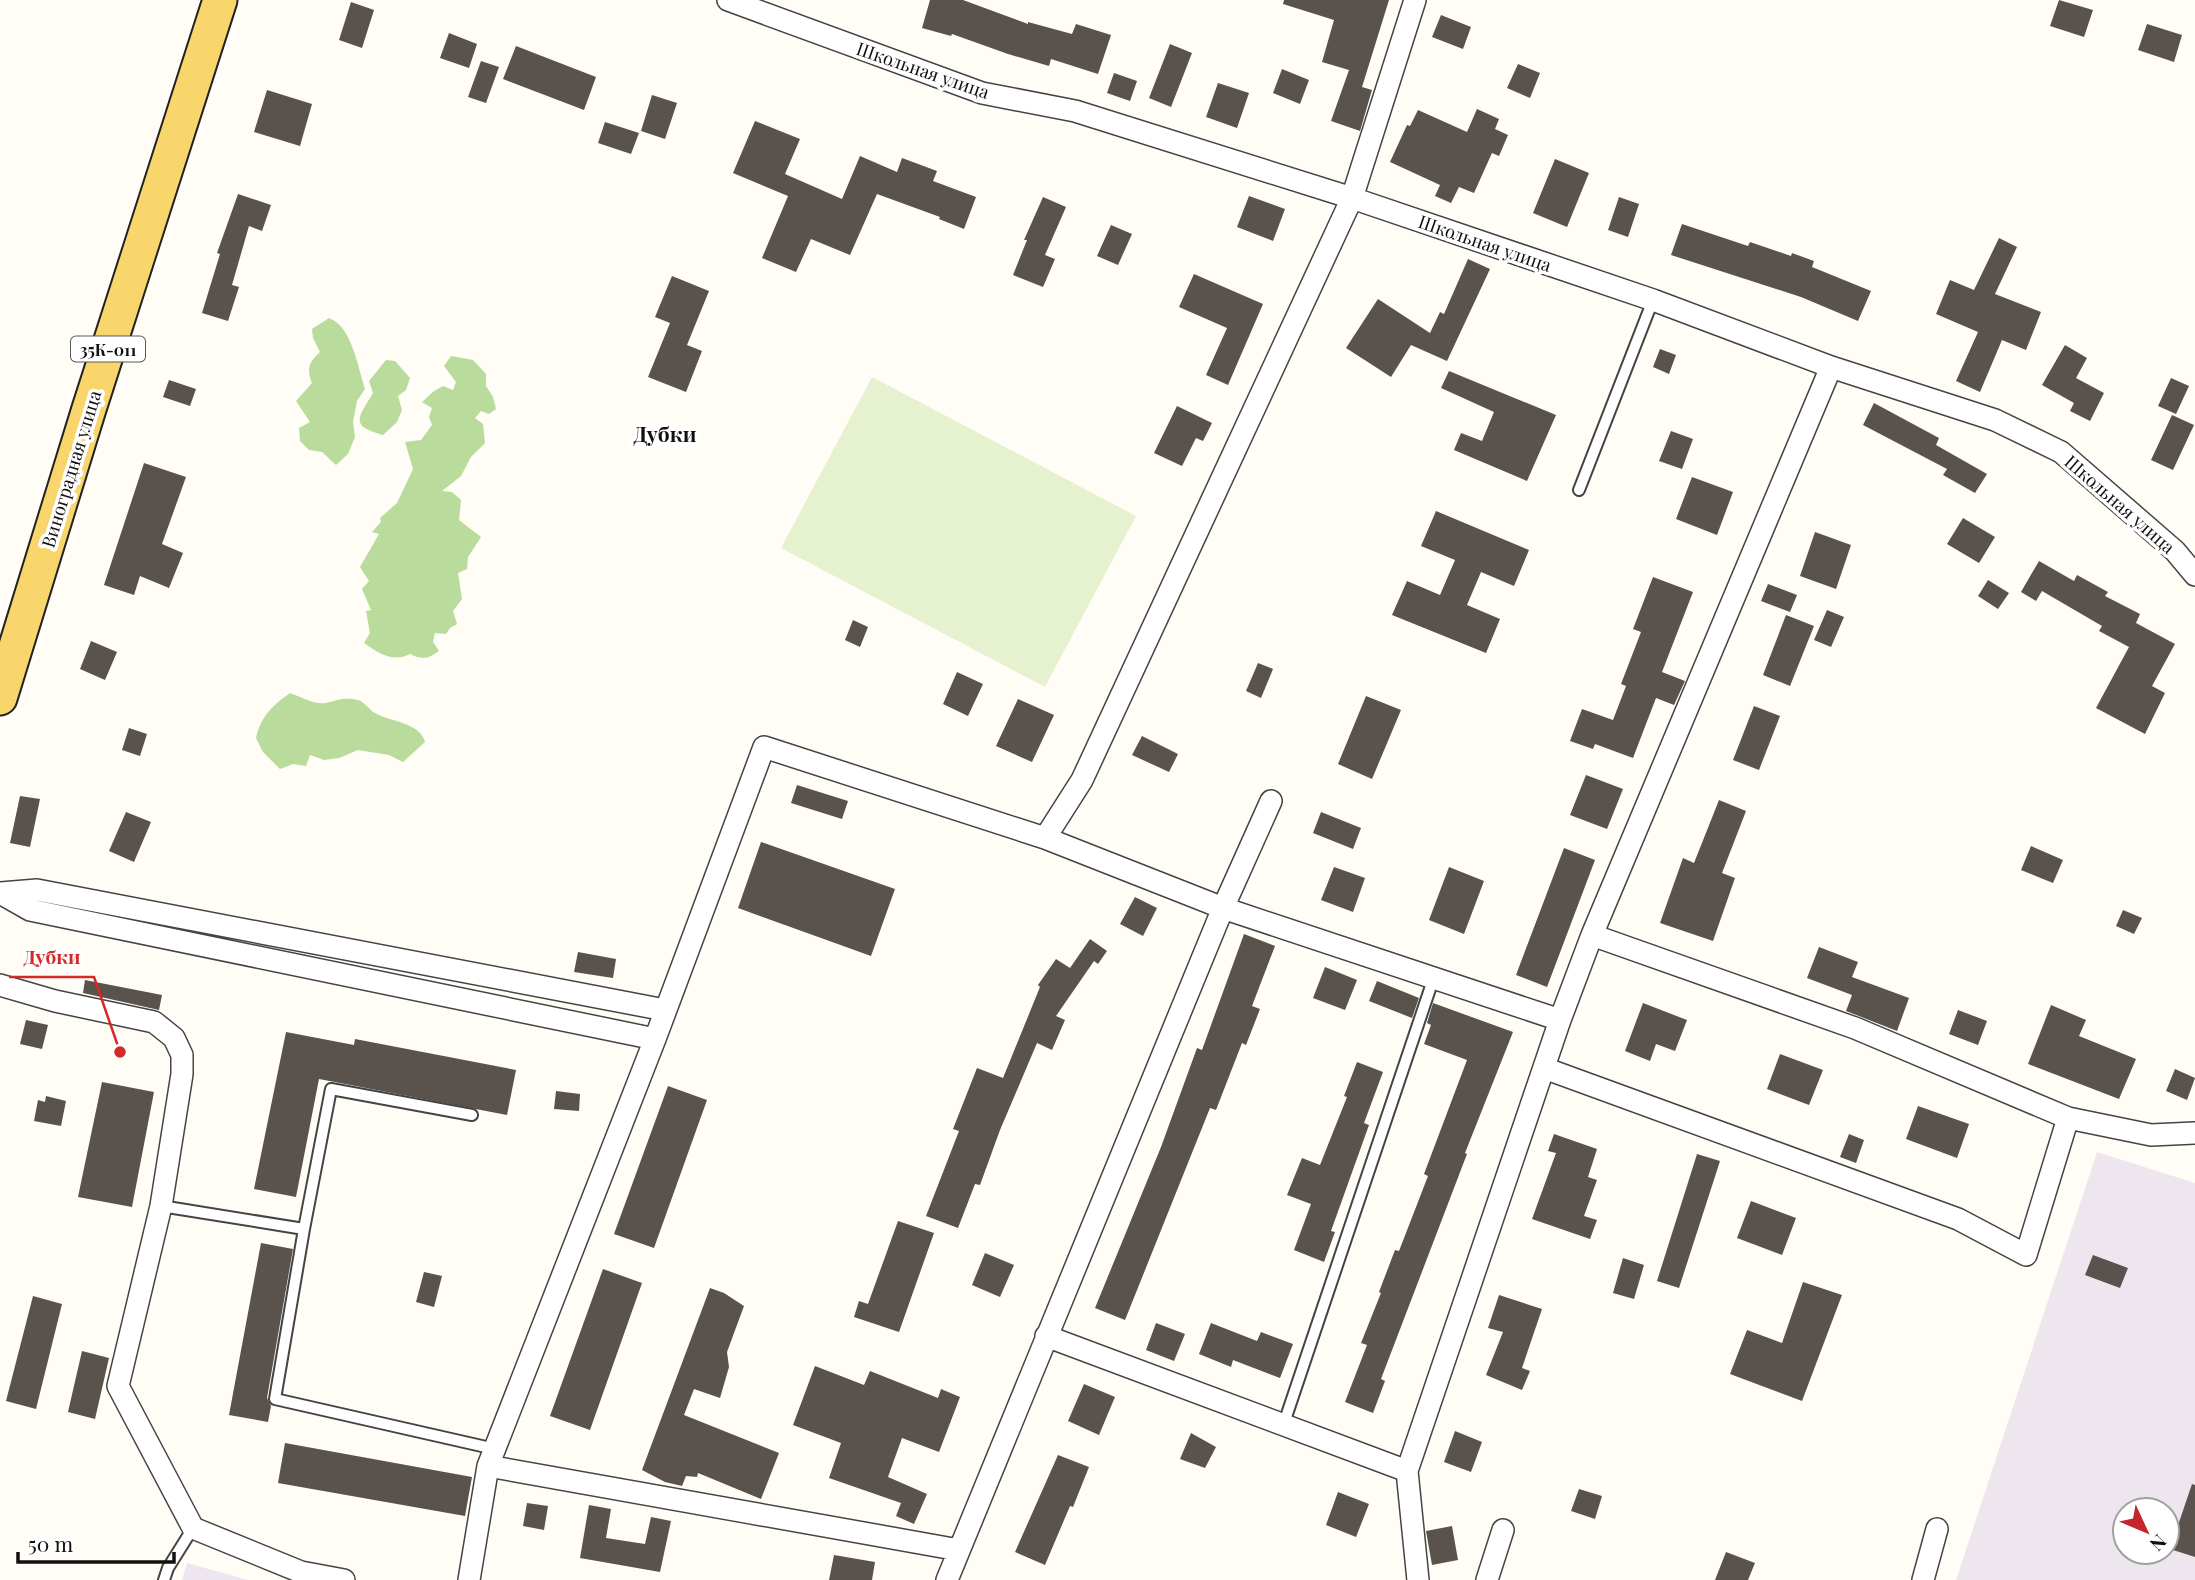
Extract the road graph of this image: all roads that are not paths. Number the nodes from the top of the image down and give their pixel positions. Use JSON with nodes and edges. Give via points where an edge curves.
{"nodes":[{"id":1,"x":220,"y":0,"type":"edge"},
{"id":2,"x":728,"y":0,"type":"edge"},
{"id":3,"x":1415,"y":0,"type":"edge"},
{"id":4,"x":1352,"y":198,"type":"junction"},
{"id":5,"x":1653,"y":300,"type":"junction"},
{"id":6,"x":1831,"y":367,"type":"junction"},
{"id":7,"x":1579,"y":490,"type":"dead end"},
{"id":8,"x":2195,"y":575,"type":"edge"},
{"id":9,"x":0,"y":698,"type":"edge"},
{"id":10,"x":1270,"y":801,"type":"dead end"},
{"id":11,"x":1045,"y":838,"type":"junction"},
{"id":12,"x":1,"y":893,"type":"edge"},
{"id":13,"x":1223,"y":908,"type":"junction"},
{"id":14,"x":1592,"y":935,"type":"junction"},
{"id":15,"x":1434,"y":978,"type":"junction"},
{"id":16,"x":0,"y":985,"type":"edge"},
{"id":17,"x":665,"y":1010,"type":"junction"},
{"id":18,"x":1560,"y":1020,"type":"junction"},
{"id":19,"x":655,"y":1039,"type":"junction"},
{"id":20,"x":1544,"y":1068,"type":"junction"},
{"id":21,"x":472,"y":1115,"type":"dead end"},
{"id":22,"x":2068,"y":1118,"type":"junction"},
{"id":23,"x":2195,"y":1133,"type":"edge"},
{"id":24,"x":161,"y":1206,"type":"junction"},
{"id":25,"x":304,"y":1229,"type":"junction"},
{"id":26,"x":1046,"y":1336,"type":"junction"},
{"id":27,"x":1283,"y":1426,"type":"junction"},
{"id":28,"x":492,"y":1458,"type":"junction"},
{"id":29,"x":1407,"y":1471,"type":"junction"},
{"id":30,"x":193,"y":1528,"type":"junction"},
{"id":31,"x":1937,"y":1529,"type":"dead end"},
{"id":32,"x":1503,"y":1530,"type":"dead end"},
{"id":33,"x":959,"y":1549,"type":"junction"},
{"id":34,"x":164,"y":1580,"type":"edge"},
{"id":35,"x":344,"y":1580,"type":"edge"},
{"id":36,"x":469,"y":1580,"type":"edge"},
{"id":37,"x":947,"y":1580,"type":"edge"},
{"id":38,"x":1418,"y":1580,"type":"edge"},
{"id":39,"x":1487,"y":1580,"type":"edge"},
{"id":40,"x":1923,"y":1580,"type":"edge"}],
"edges":[{"from":1,"to":9,"type":"main road","name":"Виноградная улица","number":"35К-011"},
{"from":2,"to":4,"type":"street","name":"Школьная улица","via":[[982,93],[1075,111]]},
{"from":3,"to":4,"type":"street"},
{"from":4,"to":5,"type":"street","name":"Школьная улица"},
{"from":4,"to":11,"type":"street","via":[[1082,780]]},
{"from":5,"to":6,"type":"street","name":"Школьная улица"},
{"from":5,"to":7,"type":"lane"},
{"from":6,"to":8,"type":"street","name":"Школьная улица","via":[[1995,420],[2061,452],[2175,551]]},
{"from":6,"to":14,"type":"street"},
{"from":10,"to":13,"type":"street"},
{"from":11,"to":13,"type":"street"},
{"from":11,"to":17,"type":"street","via":[[764,747]]},
{"from":12,"to":17,"type":"street","via":[[37,890]]},
{"from":12,"to":19,"type":"street","via":[[30,911]]},
{"from":13,"to":15,"type":"street"},
{"from":13,"to":26,"type":"street"},
{"from":14,"to":18,"type":"street"},
{"from":14,"to":22,"type":"street","via":[[1855,1028]]},
{"from":15,"to":18,"type":"street"},
{"from":15,"to":27,"type":"lane"},
{"from":16,"to":24,"type":"street","via":[[154,1022],[174,1038],[182,1055],[182,1073]]},
{"from":17,"to":19,"type":"street"},
{"from":18,"to":20,"type":"street"},
{"from":19,"to":28,"type":"street"},
{"from":20,"to":22,"type":"street","via":[[1958,1219],[2026,1255]]},
{"from":20,"to":29,"type":"street"},
{"from":21,"to":25,"type":"lane","via":[[331,1089]]},
{"from":22,"to":23,"type":"street","via":[[2151,1135]]},
{"from":24,"to":25,"type":"lane"},
{"from":24,"to":30,"type":"street","via":[[118,1386]]},
{"from":25,"to":28,"type":"lane","via":[[275,1399]]},
{"from":26,"to":27,"type":"street"},
{"from":26,"to":33,"type":"street"},
{"from":27,"to":29,"type":"street"},
{"from":28,"to":33,"type":"street"},
{"from":28,"to":36,"type":"street"},
{"from":29,"to":38,"type":"street"},
{"from":30,"to":34,"type":"lane"},
{"from":30,"to":35,"type":"street","via":[[301,1572]]},
{"from":31,"to":40,"type":"street"},
{"from":32,"to":39,"type":"street"},
{"from":33,"to":37,"type":"street"}]}
